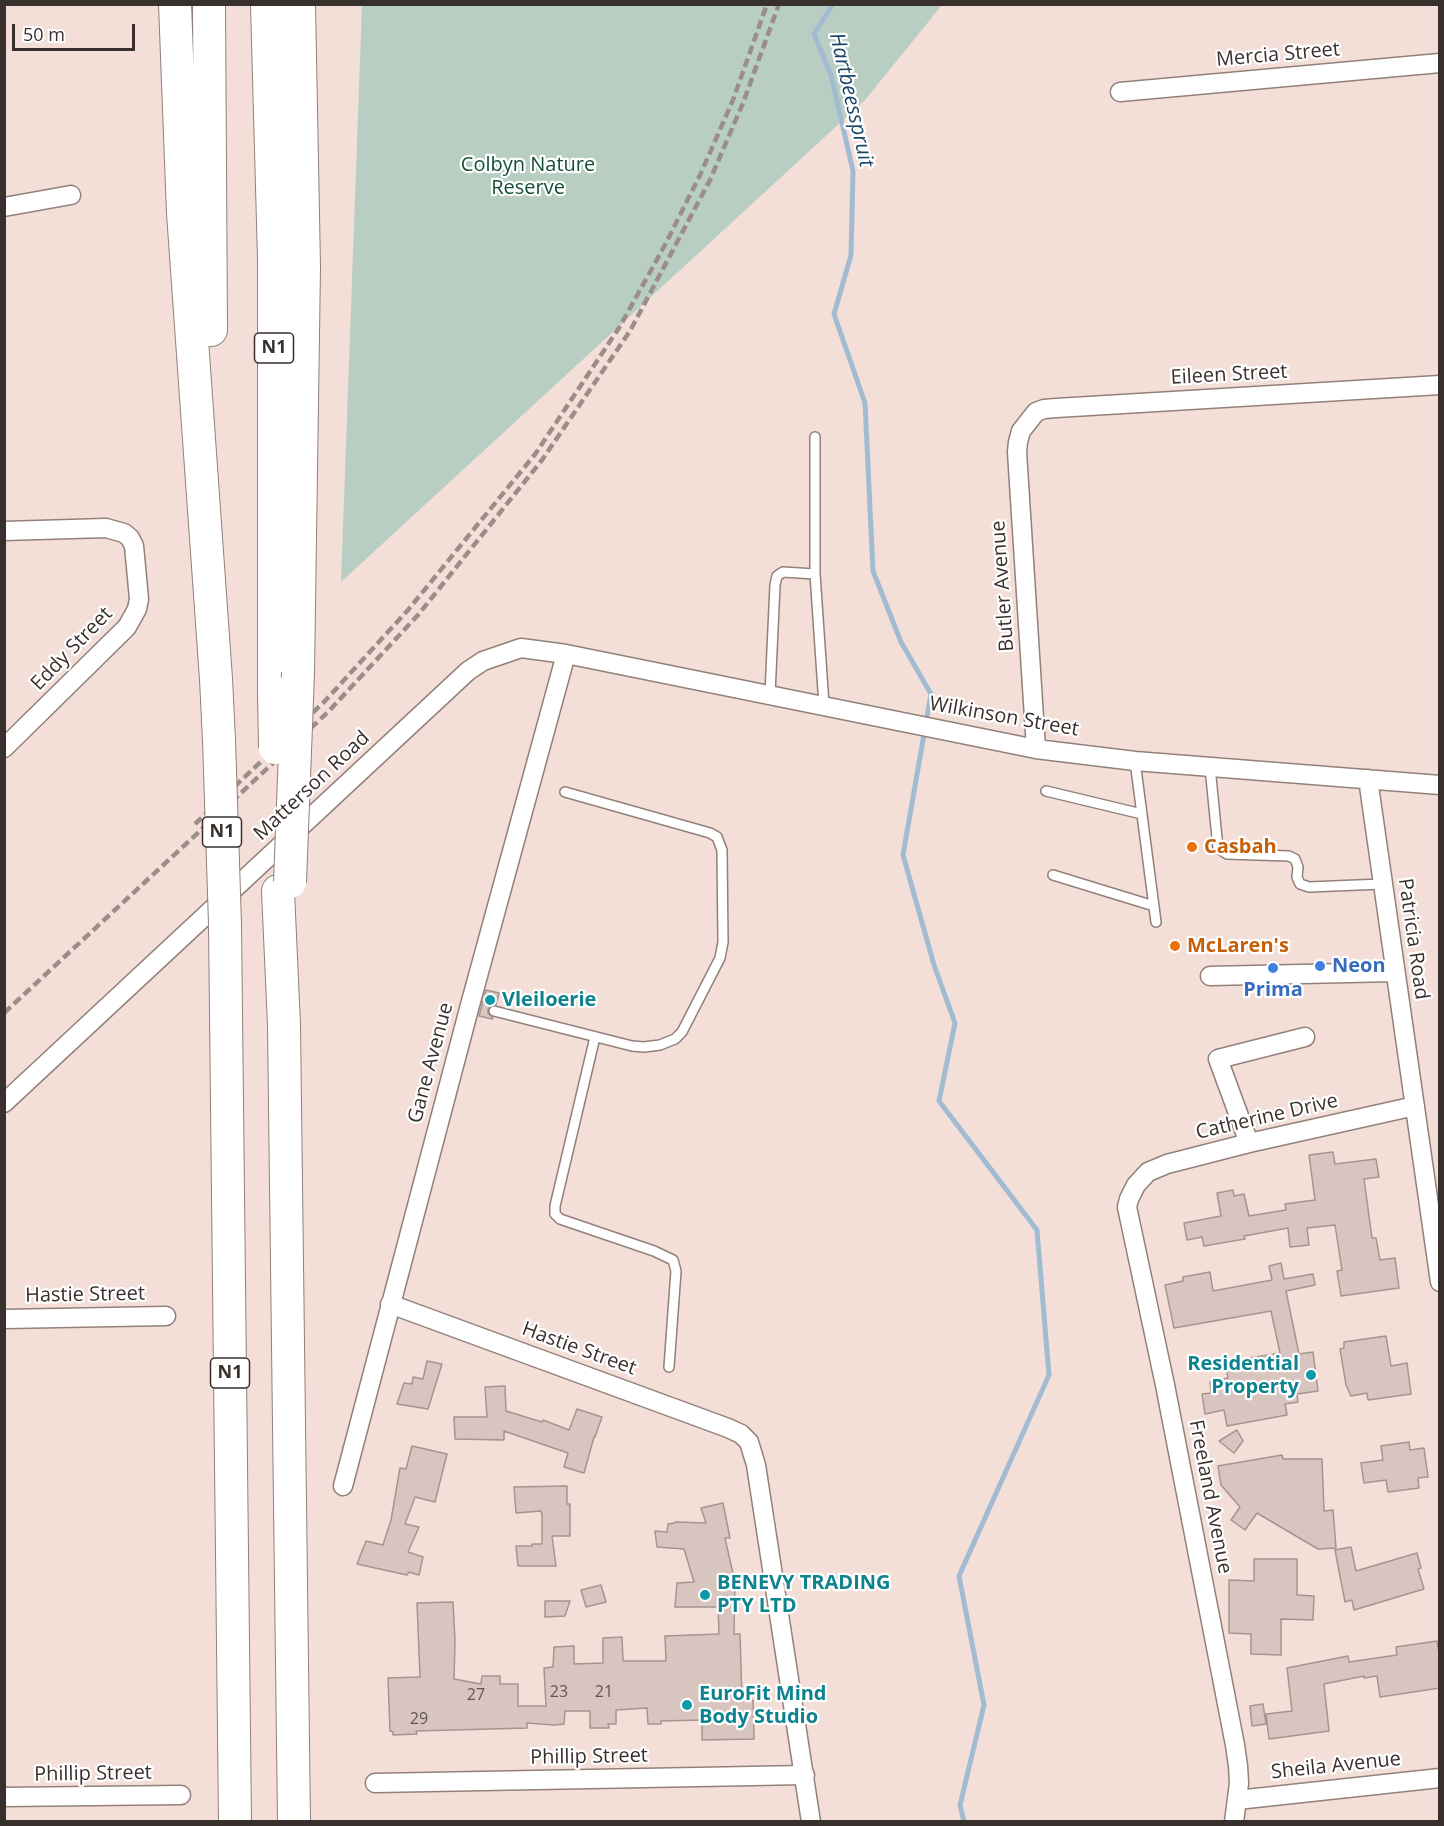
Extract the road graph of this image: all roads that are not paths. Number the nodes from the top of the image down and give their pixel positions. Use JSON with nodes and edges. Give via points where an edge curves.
{"nodes":[{"id":1,"x":175,"y":4,"type":"edge"},
{"id":2,"x":209,"y":4,"type":"edge"},
{"id":3,"x":267,"y":4,"type":"edge"},
{"id":4,"x":298,"y":4,"type":"edge"},
{"id":5,"x":1440,"y":63,"type":"edge"},
{"id":6,"x":1120,"y":92,"type":"dead end"},
{"id":7,"x":71,"y":195,"type":"dead end"},
{"id":8,"x":4,"y":207,"type":"edge"},
{"id":9,"x":1440,"y":386,"type":"edge"},
{"id":10,"x":1026,"y":423,"type":"joint"},
{"id":11,"x":815,"y":437,"type":"dead end"},
{"id":12,"x":4,"y":531,"type":"edge"},
{"id":13,"x":815,"y":574,"type":"junction"},
{"id":14,"x":566,"y":654,"type":"junction"},
{"id":15,"x":216,"y":679,"type":"junction"},
{"id":16,"x":286,"y":683,"type":"junction"},
{"id":17,"x":770,"y":694,"type":"junction"},
{"id":18,"x":824,"y":705,"type":"junction"},
{"id":19,"x":4,"y":748,"type":"edge"},
{"id":20,"x":1036,"y":749,"type":"junction"},
{"id":21,"x":1135,"y":761,"type":"junction"},
{"id":22,"x":1210,"y":767,"type":"junction"},
{"id":23,"x":1368,"y":779,"type":"junction"},
{"id":24,"x":1440,"y":785,"type":"edge"},
{"id":25,"x":1046,"y":791,"type":"dead end"},
{"id":26,"x":565,"y":792,"type":"dead end"},
{"id":27,"x":1142,"y":813,"type":"junction"},
{"id":28,"x":1053,"y":875,"type":"dead end"},
{"id":29,"x":1382,"y":884,"type":"junction"},
{"id":30,"x":1154,"y":906,"type":"junction"},
{"id":31,"x":1156,"y":922,"type":"dead end"},
{"id":32,"x":1394,"y":972,"type":"junction"},
{"id":33,"x":1210,"y":976,"type":"dead end"},
{"id":34,"x":494,"y":1011,"type":"dead end"},
{"id":35,"x":595,"y":1037,"type":"junction"},
{"id":36,"x":1305,"y":1037,"type":"dead end"},
{"id":37,"x":4,"y":1103,"type":"edge"},
{"id":38,"x":1415,"y":1106,"type":"junction"},
{"id":39,"x":1249,"y":1143,"type":"junction"},
{"id":40,"x":1136,"y":1185,"type":"joint"},
{"id":41,"x":1440,"y":1282,"type":"edge"},
{"id":42,"x":390,"y":1304,"type":"junction"},
{"id":43,"x":166,"y":1316,"type":"dead end"},
{"id":44,"x":4,"y":1319,"type":"edge"},
{"id":45,"x":669,"y":1367,"type":"dead end"},
{"id":46,"x":343,"y":1486,"type":"dead end"},
{"id":47,"x":805,"y":1775,"type":"junction"},
{"id":48,"x":1440,"y":1778,"type":"edge"},
{"id":49,"x":375,"y":1783,"type":"dead end"},
{"id":50,"x":181,"y":1795,"type":"dead end"},
{"id":51,"x":4,"y":1797,"type":"edge"},
{"id":52,"x":1238,"y":1800,"type":"junction"},
{"id":53,"x":235,"y":1821,"type":"edge"},
{"id":54,"x":294,"y":1821,"type":"edge"},
{"id":55,"x":811,"y":1821,"type":"edge"},
{"id":56,"x":1234,"y":1821,"type":"edge"}],
"edges":[{"from":1,"to":15,"type":"highway","via":[[183,213]]},
{"from":2,"to":15,"type":"highway","number":"N1"},
{"from":3,"to":16,"type":"highway","number":"N1"},
{"from":4,"to":16,"type":"highway","via":[[304,267]]},
{"from":5,"to":6,"type":"street","name":"Mercia Street"},
{"from":7,"to":8,"type":"street"},
{"from":9,"to":10,"type":"street","name":"Eileen Street","via":[[1044,409]]},
{"from":10,"to":20,"type":"street","name":"Butler Avenue","via":[[1017,452]]},
{"from":11,"to":13,"type":"lane"},
{"from":12,"to":19,"type":"street","name":"Eddy Street","via":[[106,528],[124,533],[134,546],[139,599],[131,620],[116,639]]},
{"from":13,"to":17,"type":"lane","via":[[783,572],[777,576]]},
{"from":13,"to":18,"type":"lane"},
{"from":14,"to":17,"type":"street","name":"Wilkinson Street"},
{"from":14,"to":37,"type":"street","name":"Matterson Road","via":[[520,648],[475,665]]},
{"from":14,"to":42,"type":"street","name":"Gane Avenue","via":[[476,1006]]},
{"from":15,"to":53,"type":"highway","number":"N1","bridge":true,"via":[[225,924]]},
{"from":16,"to":54,"type":"highway","number":"N1","bridge":true,"via":[[284,1025]]},
{"from":17,"to":18,"type":"street","name":"Wilkinson Street"},
{"from":18,"to":20,"type":"street","name":"Wilkinson Street"},
{"from":20,"to":21,"type":"street","name":"Wilkinson Street"},
{"from":21,"to":22,"type":"street","name":"Wilkinson Street"},
{"from":21,"to":27,"type":"lane"},
{"from":22,"to":23,"type":"street","name":"Wilkinson Street"},
{"from":22,"to":29,"type":"lane","via":[[1218,848],[1227,854],[1289,856],[1296,860],[1300,884],[1309,887]]},
{"from":23,"to":24,"type":"street","name":"Wilkinson Street"},
{"from":23,"to":29,"type":"street","name":"Patricia Road"},
{"from":25,"to":27,"type":"lane"},
{"from":26,"to":35,"type":"lane","via":[[710,833],[717,837],[722,850],[722,949],[682,1032],[660,1045],[644,1047]]},
{"from":27,"to":30,"type":"lane"},
{"from":28,"to":30,"type":"lane"},
{"from":29,"to":32,"type":"street","name":"Patricia Road"},
{"from":30,"to":31,"type":"lane"},
{"from":32,"to":33,"type":"street"},
{"from":32,"to":38,"type":"street","name":"Patricia Road"},
{"from":34,"to":35,"type":"lane"},
{"from":35,"to":45,"type":"lane","via":[[555,1214],[673,1260],[676,1271]]},
{"from":36,"to":39,"type":"street","via":[[1218,1059]]},
{"from":38,"to":39,"type":"street","name":"Catherine Drive"},
{"from":38,"to":41,"type":"street","name":"Patricia Road"},
{"from":39,"to":40,"type":"street","name":"Catherine Drive","via":[[1167,1164],[1148,1172]]},
{"from":40,"to":52,"type":"street","name":"Freeland Avenue","via":[[1127,1207],[1235,1745]]},
{"from":42,"to":46,"type":"street","name":"Gane Avenue"},
{"from":42,"to":47,"type":"street","name":"Hastie Street","via":[[728,1428],[749,1442],[756,1465]]},
{"from":43,"to":44,"type":"street","name":"Hastie Street"},
{"from":47,"to":49,"type":"street","name":"Phillip Street"},
{"from":47,"to":55,"type":"street"},
{"from":48,"to":52,"type":"street","name":"Sheila Avenue"},
{"from":50,"to":51,"type":"street","name":"Phillip Street"},
{"from":52,"to":56,"type":"street","name":"Freeland Avenue"}]}
